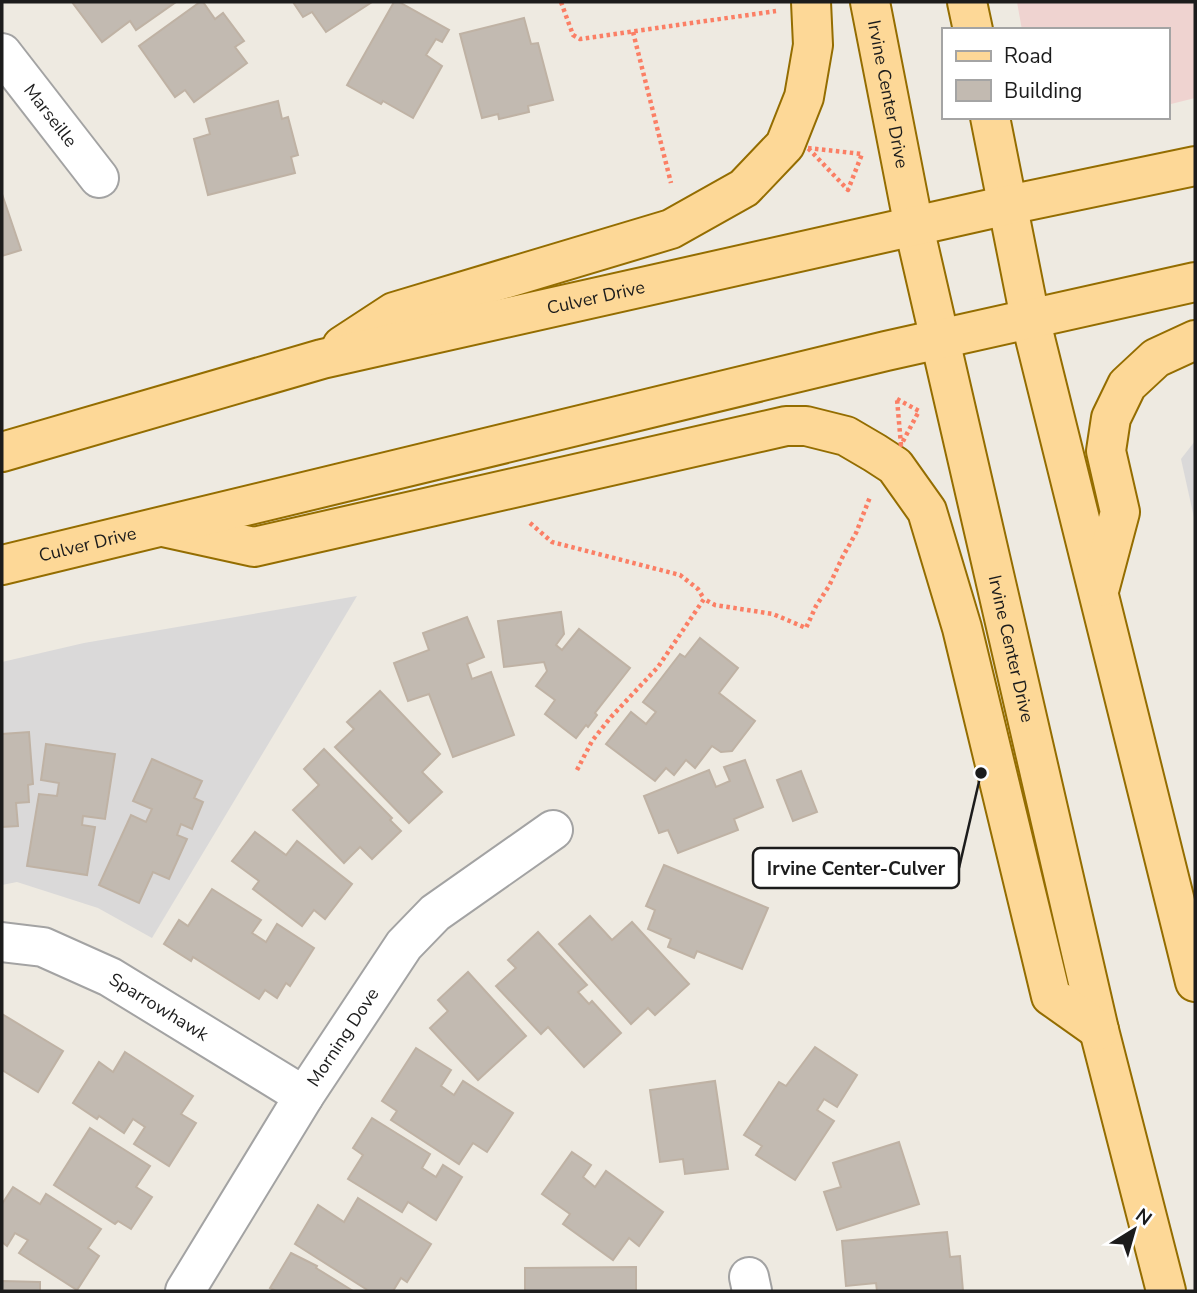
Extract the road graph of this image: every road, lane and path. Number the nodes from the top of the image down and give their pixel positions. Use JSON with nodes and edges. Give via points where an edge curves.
{"nodes":[{"id":1,"x":561,"y":2,"type":"edge"},
{"id":2,"x":870,"y":2,"type":"edge"},
{"id":3,"x":967,"y":2,"type":"edge"},
{"id":4,"x":797,"y":6,"type":"edge"},
{"id":5,"x":972,"y":28,"type":"edge"},
{"id":6,"x":633,"y":32,"type":"junction"},
{"id":7,"x":2,"y":53,"type":"edge"},
{"id":8,"x":990,"y":119,"type":"edge"},
{"id":9,"x":808,"y":148,"type":"joint"},
{"id":10,"x":1195,"y":166,"type":"edge"},
{"id":11,"x":99,"y":178,"type":"dead end"},
{"id":12,"x":671,"y":183,"type":"dead end"},
{"id":13,"x":1008,"y":205,"type":"junction"},
{"id":14,"x":914,"y":227,"type":"junction"},
{"id":15,"x":1195,"y":282,"type":"edge"},
{"id":16,"x":1030,"y":318,"type":"junction"},
{"id":17,"x":940,"y":339,"type":"junction"},
{"id":18,"x":1195,"y":340,"type":"edge"},
{"id":19,"x":321,"y":359,"type":"junction"},
{"id":20,"x":897,"y":399,"type":"joint"},
{"id":21,"x":2,"y":452,"type":"edge"},
{"id":22,"x":872,"y":490,"type":"dead end"},
{"id":23,"x":528,"y":513,"type":"dead end"},
{"id":24,"x":163,"y":527,"type":"junction"},
{"id":25,"x":2,"y":565,"type":"edge"},
{"id":26,"x":1099,"y":589,"type":"junction"},
{"id":27,"x":704,"y":599,"type":"junction"},
{"id":28,"x":577,"y":770,"type":"dead end"},
{"id":29,"x":553,"y":830,"type":"dead end"},
{"id":30,"x":2,"y":942,"type":"edge"},
{"id":31,"x":1195,"y":982,"type":"edge"},
{"id":32,"x":1099,"y":1030,"type":"junction"},
{"id":33,"x":304,"y":1096,"type":"junction"},
{"id":34,"x":185,"y":1291,"type":"edge"},
{"id":35,"x":1166,"y":1291,"type":"edge"}],
"edges":[{"from":1,"to":6,"type":"path","via":[[573,35],[580,39]]},
{"from":2,"to":14,"type":"main road","name":"Irvine Center Drive"},
{"from":3,"to":5,"type":"main road"},
{"from":4,"to":6,"type":"path"},
{"from":4,"to":19,"type":"main road","via":[[813,45],[804,97],[785,145],[744,188],[671,229],[394,312]]},
{"from":6,"to":12,"type":"path"},
{"from":7,"to":11,"type":"street","name":"Marseille"},
{"from":8,"to":13,"type":"main road"},
{"from":9,"to":9,"type":"path","via":[[862,154],[848,190],[816,156]]},
{"from":10,"to":13,"type":"main road","name":"Culver Drive"},
{"from":13,"to":14,"type":"main road","name":"Culver Drive"},
{"from":13,"to":16,"type":"main road"},
{"from":14,"to":17,"type":"main road","name":"Irvine Center Drive"},
{"from":14,"to":19,"type":"main road","name":"Culver Drive"},
{"from":15,"to":16,"type":"main road","name":"Culver Drive"},
{"from":16,"to":17,"type":"main road","name":"Culver Drive"},
{"from":16,"to":26,"type":"main road"},
{"from":17,"to":24,"type":"main road","name":"Culver Drive"},
{"from":17,"to":32,"type":"main road","name":"Irvine Center Drive"},
{"from":18,"to":26,"type":"main road","via":[[1156,358],[1127,385],[1111,418],[1106,451],[1120,512]]},
{"from":19,"to":21,"type":"main road","name":"Culver Drive"},
{"from":20,"to":20,"type":"path","via":[[900,433],[901,445],[919,411]]},
{"from":22,"to":27,"type":"path","via":[[856,533],[806,628],[773,614],[715,605]]},
{"from":23,"to":27,"type":"path","via":[[530,523],[552,542],[680,575]]},
{"from":24,"to":25,"type":"main road","name":"Culver Drive"},
{"from":24,"to":32,"type":"main road","via":[[254,547],[786,426],[846,436],[895,466],[927,511],[962,628],[1051,996]]},
{"from":26,"to":31,"type":"main road"},
{"from":27,"to":28,"type":"path","via":[[658,667],[592,741]]},
{"from":29,"to":33,"type":"street","name":"Morning Dove","via":[[435,913],[404,945]]},
{"from":30,"to":33,"type":"street","name":"Sparrowhawk","via":[[43,947],[110,977]]},
{"from":32,"to":35,"type":"main road","name":"Irvine Center Drive"},
{"from":33,"to":34,"type":"street","name":"Morning Dove"}]}
